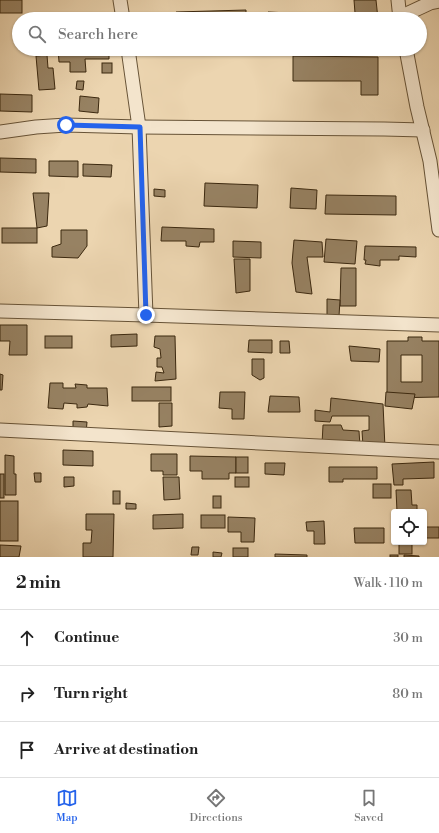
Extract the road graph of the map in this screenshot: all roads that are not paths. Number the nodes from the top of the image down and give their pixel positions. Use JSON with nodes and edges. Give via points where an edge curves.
{"nodes":[{"id":1,"x":120,"y":0,"type":"edge"},
{"id":2,"x":398,"y":0,"type":"edge"},
{"id":3,"x":439,"y":1,"type":"edge"},
{"id":4,"x":122,"y":12,"type":"edge"},
{"id":5,"x":399,"y":12,"type":"edge"},
{"id":6,"x":412,"y":12,"type":"edge"},
{"id":7,"x":129,"y":56,"type":"edge"},
{"id":8,"x":407,"y":56,"type":"edge"},
{"id":9,"x":140,"y":127,"type":"junction"},
{"id":10,"x":423,"y":130,"type":"junction"},
{"id":11,"x":0,"y":132,"type":"edge"},
{"id":12,"x":435,"y":160,"type":"edge"},
{"id":13,"x":439,"y":230,"type":"edge"},
{"id":14,"x":0,"y":311,"type":"edge"},
{"id":15,"x":146,"y":315,"type":"junction"},
{"id":16,"x":439,"y":325,"type":"edge"},
{"id":17,"x":0,"y":430,"type":"edge"},
{"id":18,"x":439,"y":452,"type":"edge"}],
"edges":[{"from":1,"to":4,"type":"street"},
{"from":2,"to":5,"type":"street"},
{"from":3,"to":6,"type":"street"},
{"from":7,"to":9,"type":"street"},
{"from":8,"to":10,"type":"street"},
{"from":9,"to":10,"type":"street"},
{"from":9,"to":11,"type":"street","via":[[66,125]]},
{"from":9,"to":15,"type":"street"},
{"from":10,"to":12,"type":"street"},
{"from":12,"to":13,"type":"street"},
{"from":14,"to":15,"type":"street"},
{"from":15,"to":16,"type":"street"},
{"from":17,"to":18,"type":"street"}]}
